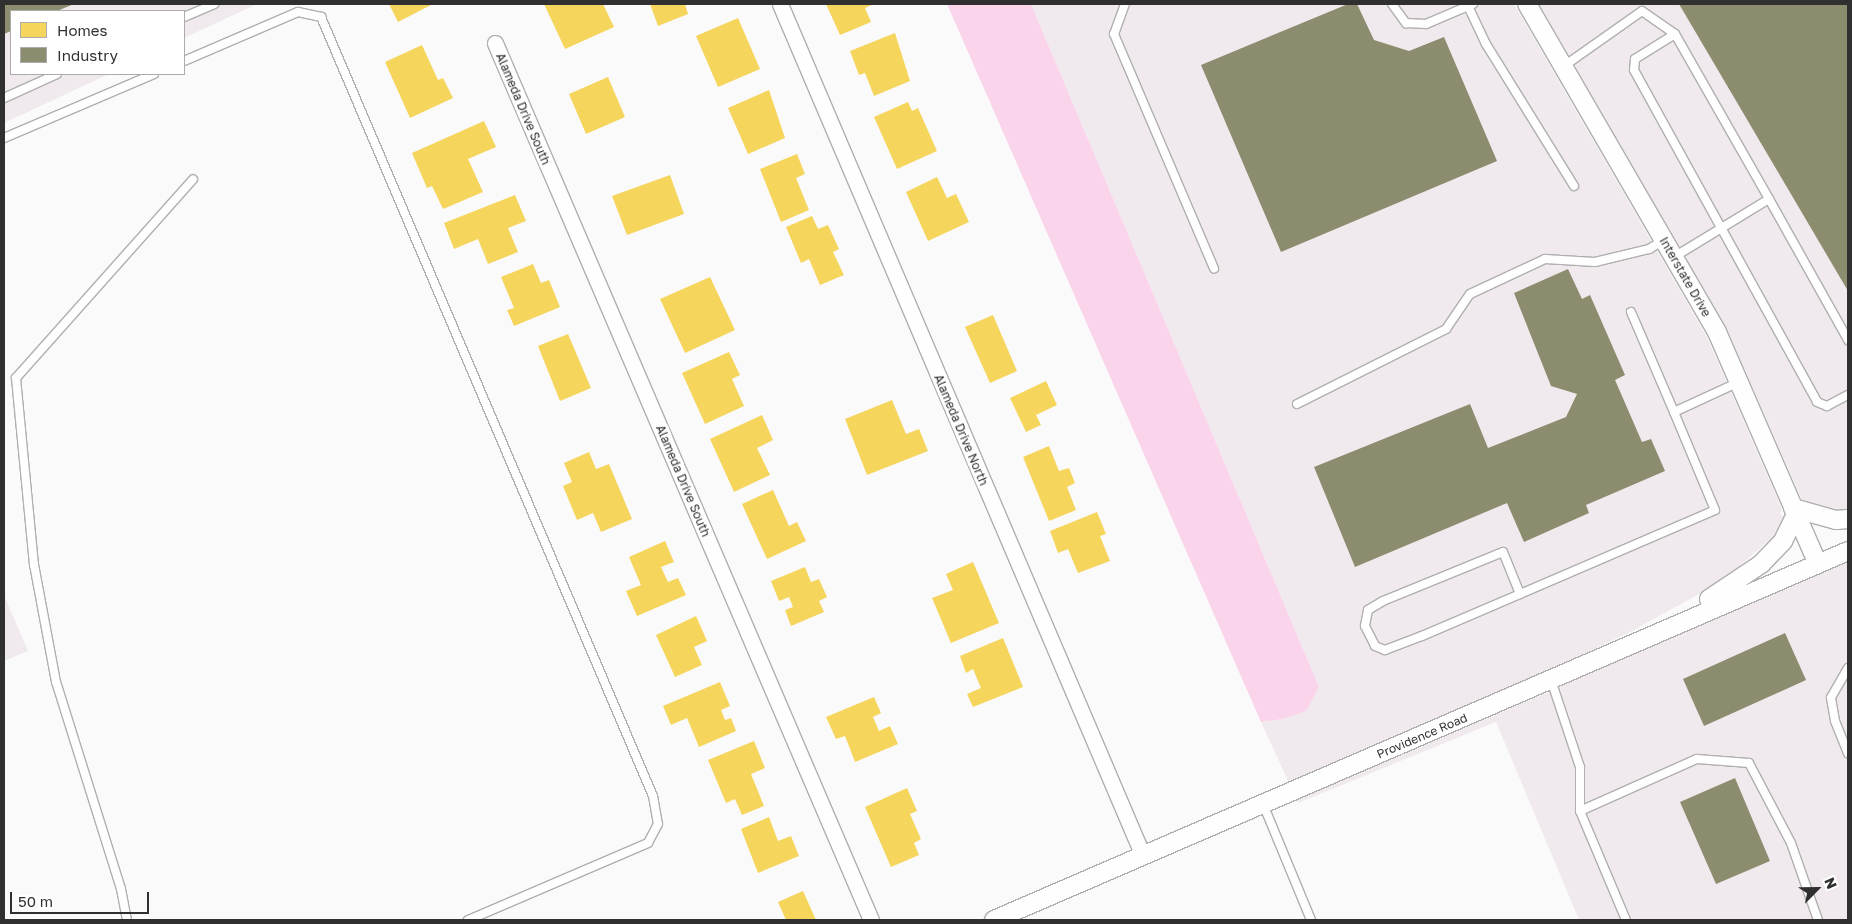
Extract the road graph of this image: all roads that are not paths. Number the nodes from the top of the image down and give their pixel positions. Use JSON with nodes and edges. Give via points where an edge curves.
{"nodes":[{"id":1,"x":214,"y":4,"type":"edge"},
{"id":2,"x":780,"y":4,"type":"edge"},
{"id":3,"x":1125,"y":4,"type":"edge"},
{"id":4,"x":1392,"y":4,"type":"edge"},
{"id":5,"x":1527,"y":4,"type":"edge"},
{"id":6,"x":1470,"y":5,"type":"edge"},
{"id":7,"x":1643,"y":7,"type":"edge"},
{"id":8,"x":185,"y":17,"type":"edge"},
{"id":9,"x":1674,"y":34,"type":"junction"},
{"id":10,"x":495,"y":43,"type":"dead end"},
{"id":11,"x":185,"y":61,"type":"edge"},
{"id":12,"x":1563,"y":66,"type":"junction"},
{"id":13,"x":55,"y":75,"type":"edge"},
{"id":14,"x":152,"y":75,"type":"edge"},
{"id":15,"x":4,"y":98,"type":"edge"},
{"id":16,"x":4,"y":138,"type":"edge"},
{"id":17,"x":193,"y":179,"type":"dead end"},
{"id":18,"x":1574,"y":186,"type":"dead end"},
{"id":19,"x":1769,"y":199,"type":"junction"},
{"id":20,"x":1722,"y":227,"type":"junction"},
{"id":21,"x":1664,"y":240,"type":"junction"},
{"id":22,"x":1674,"y":257,"type":"junction"},
{"id":23,"x":1214,"y":268,"type":"dead end"},
{"id":24,"x":1631,"y":312,"type":"dead end"},
{"id":25,"x":1848,"y":340,"type":"edge"},
{"id":26,"x":1739,"y":382,"type":"junction"},
{"id":27,"x":1848,"y":395,"type":"edge"},
{"id":28,"x":1297,"y":404,"type":"dead end"},
{"id":29,"x":1674,"y":412,"type":"junction"},
{"id":30,"x":1795,"y":511,"type":"junction"},
{"id":31,"x":1848,"y":519,"type":"edge"},
{"id":32,"x":1848,"y":551,"type":"edge"},
{"id":33,"x":1818,"y":564,"type":"junction"},
{"id":34,"x":1520,"y":594,"type":"junction"},
{"id":35,"x":1636,"y":640,"type":"junction"},
{"id":36,"x":1848,"y":668,"type":"edge"},
{"id":37,"x":1551,"y":680,"type":"junction"},
{"id":38,"x":1848,"y":754,"type":"edge"},
{"id":39,"x":1263,"y":804,"type":"junction"},
{"id":40,"x":1580,"y":810,"type":"junction"},
{"id":41,"x":1143,"y":856,"type":"junction"},
{"id":42,"x":127,"y":920,"type":"edge"},
{"id":43,"x":468,"y":920,"type":"edge"},
{"id":44,"x":871,"y":920,"type":"edge"},
{"id":45,"x":994,"y":920,"type":"edge"},
{"id":46,"x":1311,"y":920,"type":"edge"},
{"id":47,"x":1626,"y":920,"type":"edge"},
{"id":48,"x":1818,"y":920,"type":"edge"}],
"edges":[{"from":1,"to":8,"type":"lane"},
{"from":2,"to":41,"type":"street","name":"Alameda Drive North"},
{"from":3,"to":23,"type":"lane","via":[[1114,34]]},
{"from":4,"to":6,"type":"lane","via":[[1406,22],[1426,24]]},
{"from":5,"to":12,"type":"street","name":"Interstate Drive"},
{"from":6,"to":18,"type":"lane","via":[[1486,44]]},
{"from":7,"to":9,"type":"lane"},
{"from":7,"to":12,"type":"lane"},
{"from":9,"to":19,"type":"lane"},
{"from":9,"to":20,"type":"lane","via":[[1635,59],[1634,70]]},
{"from":10,"to":44,"type":"street","name":"Alameda Drive South"},
{"from":11,"to":43,"type":"lane","via":[[298,12],[321,17],[653,796],[658,824],[648,843]]},
{"from":12,"to":21,"type":"street","name":"Interstate Drive"},
{"from":13,"to":15,"type":"lane"},
{"from":14,"to":16,"type":"lane"},
{"from":17,"to":42,"type":"lane","via":[[16,378],[34,565],[56,682],[122,888]]},
{"from":19,"to":20,"type":"lane"},
{"from":19,"to":25,"type":"lane"},
{"from":20,"to":22,"type":"lane"},
{"from":20,"to":27,"type":"lane","via":[[1817,402],[1827,406]]},
{"from":21,"to":22,"type":"street","name":"Interstate Drive"},
{"from":21,"to":28,"type":"lane","via":[[1649,249],[1596,262],[1545,260],[1537,263],[1470,294],[1446,328]]},
{"from":22,"to":26,"type":"street","name":"Interstate Drive","via":[[1717,332]]},
{"from":24,"to":29,"type":"lane"},
{"from":26,"to":29,"type":"lane"},
{"from":26,"to":30,"type":"street","name":"Interstate Drive"},
{"from":29,"to":34,"type":"lane","via":[[1715,510]]},
{"from":30,"to":31,"type":"street","via":[[1836,520]]},
{"from":30,"to":33,"type":"street","name":"Interstate Drive"},
{"from":30,"to":35,"type":"street","via":[[1783,541],[1760,564],[1727,589]]},
{"from":32,"to":33,"type":"street","name":"Providence Road"},
{"from":33,"to":35,"type":"street","name":"Providence Road"},
{"from":34,"to":34,"type":"lane","via":[[1385,650],[1376,646],[1366,626],[1368,610],[1382,602],[1503,552]]},
{"from":35,"to":37,"type":"street","name":"Providence Road"},
{"from":36,"to":38,"type":"lane","via":[[1832,698],[1835,721]]},
{"from":37,"to":39,"type":"street","name":"Providence Road"},
{"from":37,"to":40,"type":"lane","via":[[1580,767]]},
{"from":39,"to":41,"type":"street","name":"Providence Road"},
{"from":39,"to":46,"type":"lane"},
{"from":40,"to":47,"type":"lane"},
{"from":40,"to":48,"type":"lane","via":[[1697,759],[1749,763],[1791,844]]},
{"from":41,"to":45,"type":"street","name":"Providence Road"}]}
